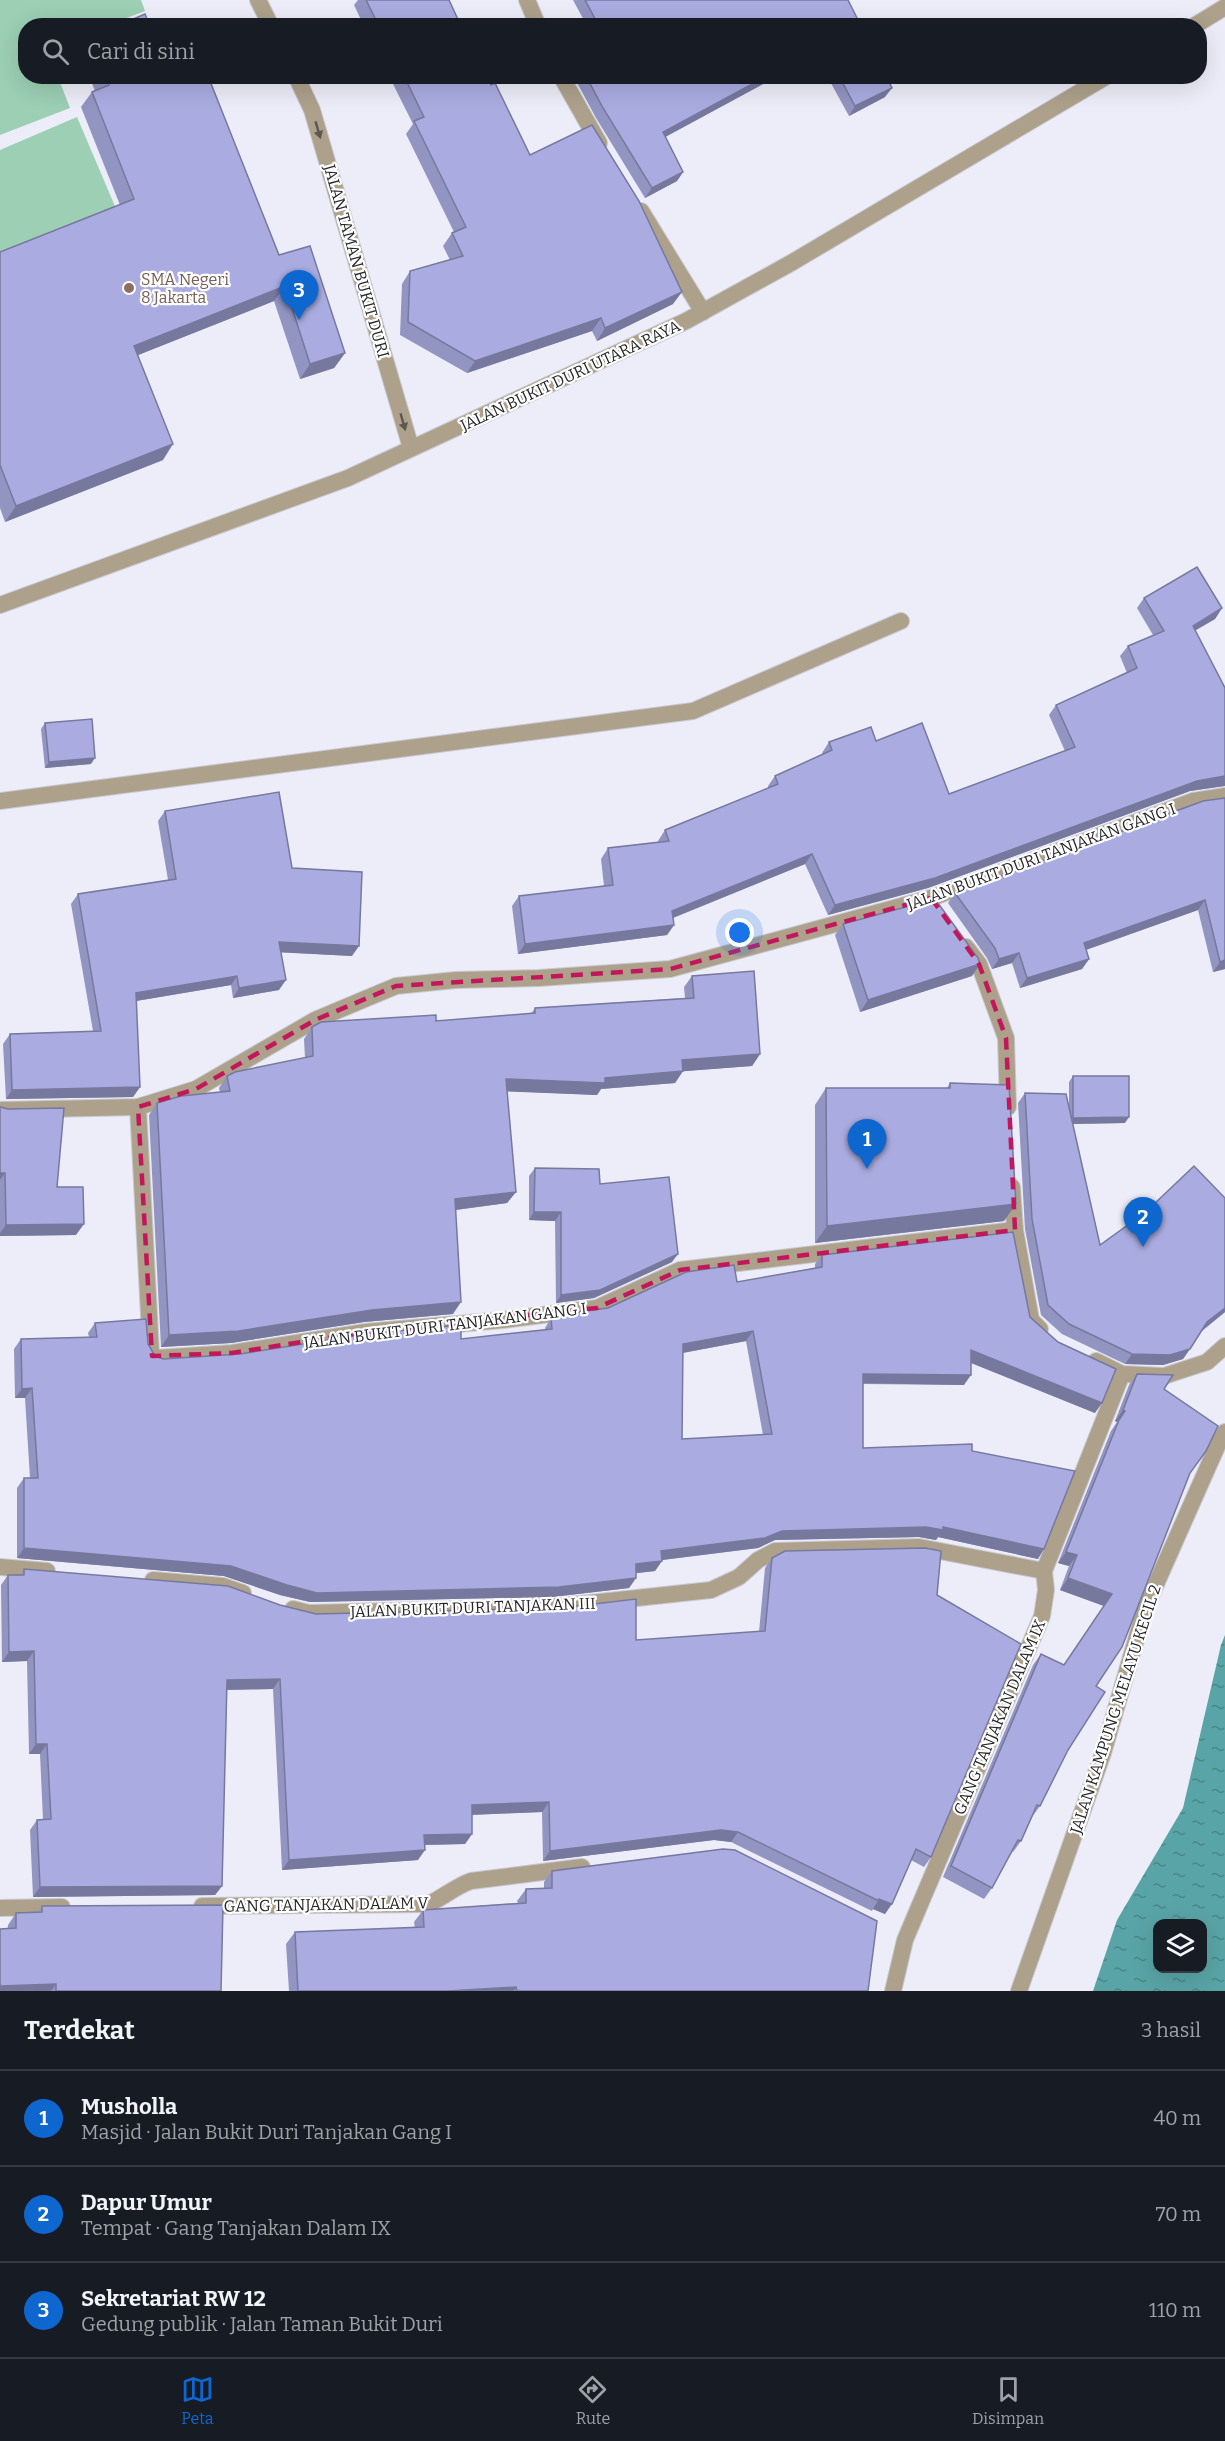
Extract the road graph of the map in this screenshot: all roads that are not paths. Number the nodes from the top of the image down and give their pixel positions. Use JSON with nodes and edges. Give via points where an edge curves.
{"nodes":[{"id":1,"x":258,"y":0,"type":"edge"},
{"id":2,"x":527,"y":0,"type":"edge"},
{"id":3,"x":1225,"y":7,"type":"edge"},
{"id":4,"x":267,"y":18,"type":"edge"},
{"id":5,"x":535,"y":18,"type":"edge"},
{"id":6,"x":1207,"y":18,"type":"edge"},
{"id":7,"x":300,"y":84,"type":"edge"},
{"id":8,"x":566,"y":84,"type":"edge"},
{"id":9,"x":1093,"y":84,"type":"edge"},
{"id":10,"x":605,"y":153,"type":"edge"},
{"id":11,"x":630,"y":193,"type":"edge"},
{"id":12,"x":703,"y":312,"type":"junction"},
{"id":13,"x":411,"y":448,"type":"junction"},
{"id":14,"x":0,"y":605,"type":"edge"},
{"id":15,"x":901,"y":621,"type":"dead end"},
{"id":16,"x":1225,"y":796,"type":"edge"},
{"id":17,"x":0,"y":801,"type":"edge"},
{"id":18,"x":958,"y":936,"type":"edge"},
{"id":19,"x":138,"y":1107,"type":"junction"},
{"id":20,"x":0,"y":1110,"type":"edge"},
{"id":21,"x":1008,"y":1125,"type":"edge"},
{"id":22,"x":1011,"y":1171,"type":"edge"},
{"id":23,"x":1015,"y":1230,"type":"junction"},
{"id":24,"x":1049,"y":1336,"type":"edge"},
{"id":25,"x":1225,"y":1346,"type":"edge"},
{"id":26,"x":1085,"y":1356,"type":"edge"},
{"id":27,"x":1122,"y":1374,"type":"junction"},
{"id":28,"x":1225,"y":1432,"type":"edge"},
{"id":29,"x":0,"y":1567,"type":"edge"},
{"id":30,"x":1044,"y":1571,"type":"junction"},
{"id":31,"x":63,"y":1573,"type":"edge"},
{"id":32,"x":132,"y":1578,"type":"edge"},
{"id":33,"x":256,"y":1598,"type":"edge"},
{"id":34,"x":277,"y":1605,"type":"edge"},
{"id":35,"x":599,"y":1865,"type":"edge"},
{"id":36,"x":191,"y":1906,"type":"edge"},
{"id":37,"x":84,"y":1907,"type":"edge"},
{"id":38,"x":0,"y":1908,"type":"edge"},
{"id":39,"x":893,"y":1991,"type":"edge"},
{"id":40,"x":1019,"y":1991,"type":"edge"}],
"edges":[{"from":1,"to":4,"type":"street"},
{"from":2,"to":5,"type":"street"},
{"from":3,"to":6,"type":"street"},
{"from":7,"to":13,"type":"street","name":"JALAN TAMAN BUKIT DURI","one_way":true,"via":[[312,110]]},
{"from":8,"to":10,"type":"street"},
{"from":9,"to":12,"type":"street","name":"JALAN BUKIT DURI UTARA RAYA"},
{"from":11,"to":12,"type":"street"},
{"from":12,"to":13,"type":"street","name":"JALAN BUKIT DURI UTARA RAYA"},
{"from":13,"to":14,"type":"street","name":"JALAN BUKIT DURI UTARA RAYA","via":[[348,478]]},
{"from":15,"to":17,"type":"street","via":[[693,711]]},
{"from":16,"to":19,"type":"street","name":"JALAN BUKIT DURI TANJAKAN GANG I","via":[[1193,801],[934,903],[670,969],[396,986],[315,1020],[195,1089]]},
{"from":18,"to":21,"type":"street","via":[[979,964],[1006,1038]]},
{"from":19,"to":20,"type":"street","name":"JALAN BUKIT DURI TANJAKAN GANG I"},
{"from":19,"to":23,"type":"street","name":"JALAN BUKIT DURI TANJAKAN GANG I","via":[[150,1352],[156,1358],[232,1353],[365,1332],[597,1308],[680,1270]]},
{"from":22,"to":23,"type":"street"},
{"from":23,"to":24,"type":"street","via":[[1031,1320]]},
{"from":25,"to":27,"type":"street","via":[[1208,1362],[1164,1376]]},
{"from":26,"to":27,"type":"street"},
{"from":27,"to":30,"type":"street","name":"GANG TANJAKAN DALAM IX"},
{"from":28,"to":40,"type":"street","name":"JALAN KAMPUNG MELAYU KECIL 2","via":[[1145,1609],[1102,1753]]},
{"from":29,"to":31,"type":"street"},
{"from":30,"to":34,"type":"street","name":"JALAN BUKIT DURI TANJAKAN III","via":[[919,1547],[775,1551],[739,1577],[711,1590],[553,1607],[309,1613]]},
{"from":30,"to":39,"type":"street","name":"GANG TANJAKAN DALAM IX","via":[[1042,1616],[905,1940]]},
{"from":32,"to":33,"type":"street","via":[[223,1586]]},
{"from":35,"to":36,"type":"street","name":"GANG TANJAKAN DALAM V","via":[[471,1881],[429,1904]]},
{"from":37,"to":38,"type":"street"}]}
